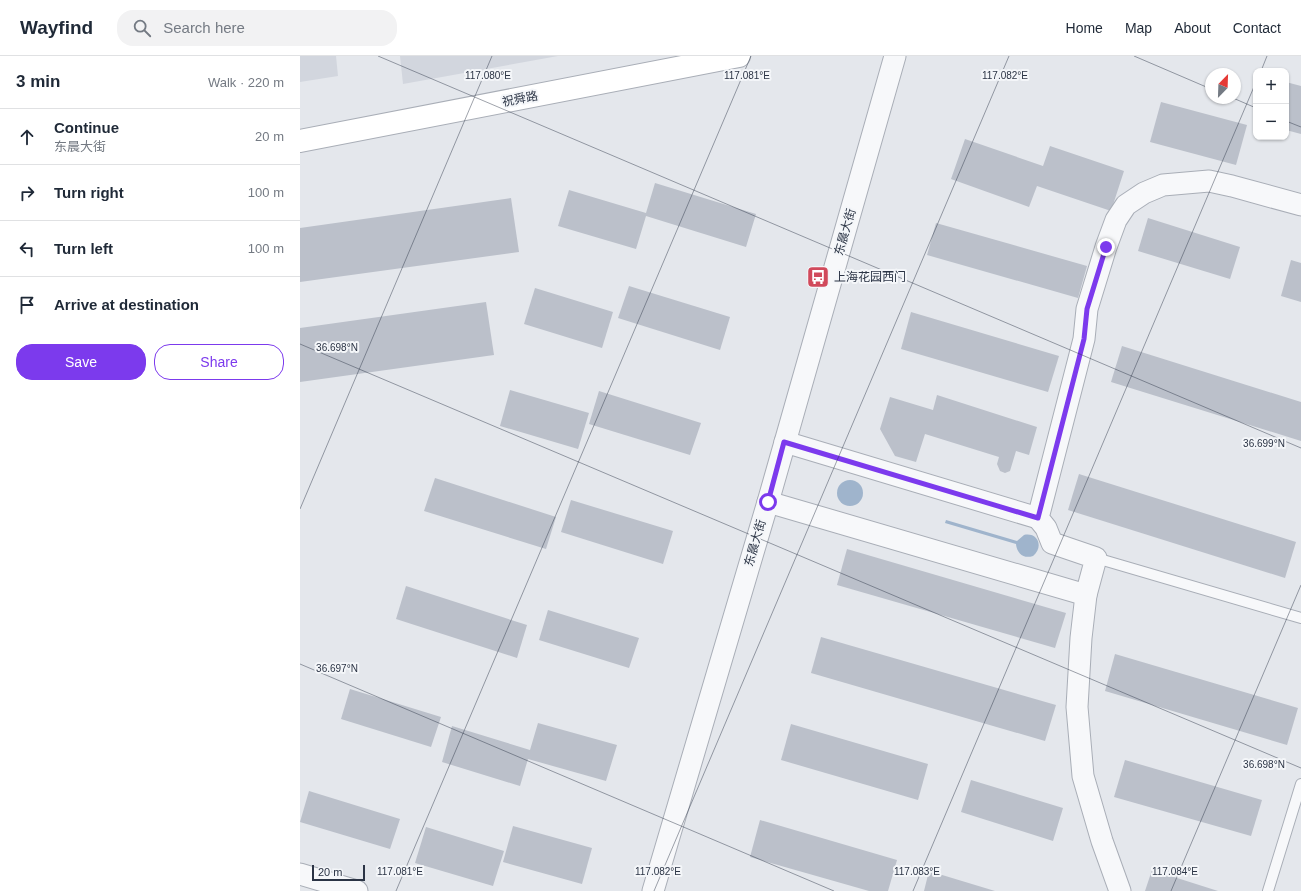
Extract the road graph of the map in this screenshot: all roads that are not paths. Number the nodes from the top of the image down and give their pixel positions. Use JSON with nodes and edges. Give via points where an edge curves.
{"nodes":[{"id":1,"x":739,"y":56,"type":"edge"},
{"id":2,"x":895,"y":56,"type":"edge"},
{"id":3,"x":300,"y":141,"type":"edge"},
{"id":4,"x":1301,"y":205,"type":"edge"},
{"id":5,"x":784,"y":442,"type":"junction"},
{"id":6,"x":768,"y":502,"type":"junction"},
{"id":7,"x":1038,"y":518,"type":"junction"},
{"id":8,"x":1096,"y":558,"type":"junction"},
{"id":9,"x":1086,"y":595,"type":"junction"},
{"id":10,"x":1301,"y":618,"type":"edge"},
{"id":11,"x":1301,"y":784,"type":"edge"},
{"id":12,"x":300,"y":874,"type":"edge"},
{"id":13,"x":353,"y":890,"type":"edge"},
{"id":14,"x":653,"y":891,"type":"edge"},
{"id":15,"x":1120,"y":891,"type":"edge"},
{"id":16,"x":1268,"y":891,"type":"edge"}],
"edges":[{"from":1,"to":3,"type":"main road","name":"祝舜路"},
{"from":2,"to":5,"type":"street","name":"东晨大街"},
{"from":4,"to":7,"type":"street","via":[[1209,181],[1163,185],[1144,192],[1126,205],[1116,220],[1087,309],[1084,339]]},
{"from":5,"to":6,"type":"street","name":"东晨大街"},
{"from":5,"to":7,"type":"street"},
{"from":6,"to":9,"type":"street"},
{"from":6,"to":14,"type":"street","name":"东晨大街"},
{"from":7,"to":8,"type":"street","via":[[1046,528],[1052,543]]},
{"from":8,"to":9,"type":"street"},
{"from":8,"to":10,"type":"lane"},
{"from":9,"to":15,"type":"street","via":[[1077,707],[1083,776],[1102,842]]},
{"from":11,"to":16,"type":"lane"},
{"from":12,"to":13,"type":"street"}]}
